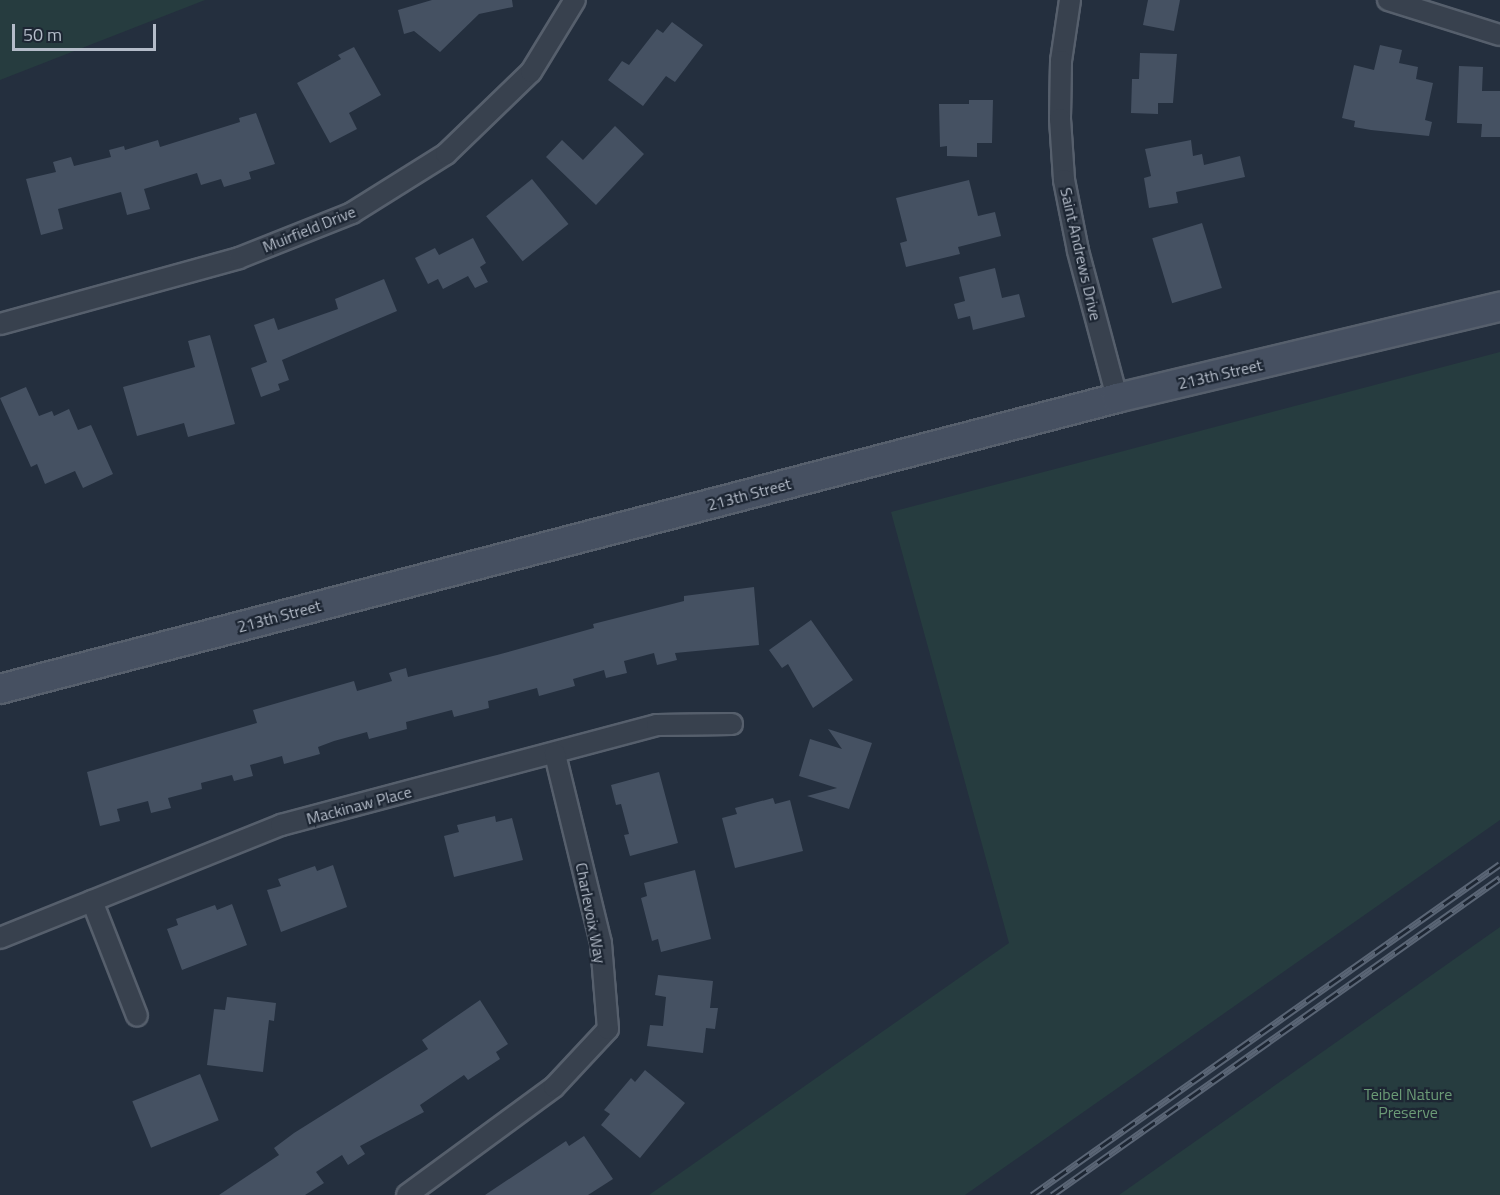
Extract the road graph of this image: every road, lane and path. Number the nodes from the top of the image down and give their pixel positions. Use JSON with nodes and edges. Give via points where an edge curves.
{"nodes":[{"id":1,"x":575,"y":0,"type":"edge"},
{"id":2,"x":1070,"y":0,"type":"edge"},
{"id":3,"x":1388,"y":0,"type":"edge"},
{"id":4,"x":1500,"y":35,"type":"edge"},
{"id":5,"x":1500,"y":307,"type":"edge"},
{"id":6,"x":0,"y":324,"type":"edge"},
{"id":7,"x":1117,"y":398,"type":"junction"},
{"id":8,"x":0,"y":689,"type":"edge"},
{"id":9,"x":732,"y":723,"type":"dead end"},
{"id":10,"x":555,"y":754,"type":"junction"},
{"id":11,"x":92,"y":901,"type":"junction"},
{"id":12,"x":0,"y":938,"type":"edge"},
{"id":13,"x":137,"y":1016,"type":"dead end"},
{"id":14,"x":407,"y":1195,"type":"edge"}],
"edges":[{"from":1,"to":6,"type":"street","name":"Muirfield Drive","via":[[531,72],[446,154],[352,213],[239,258]]},
{"from":2,"to":7,"type":"street","name":"Saint Andrews Drive","via":[[1061,61],[1064,180],[1078,251]]},
{"from":3,"to":4,"type":"street"},
{"from":5,"to":7,"type":"street","name":"213th Street"},
{"from":7,"to":8,"type":"street","name":"213th Street"},
{"from":9,"to":10,"type":"street","name":"Mackinaw Place","via":[[657,725]]},
{"from":10,"to":11,"type":"street","name":"Mackinaw Place","via":[[281,825]]},
{"from":10,"to":14,"type":"street","name":"Charlevoix Way","via":[[601,944],[608,1029],[554,1088]]},
{"from":11,"to":12,"type":"street","name":"Mackinaw Place"},
{"from":11,"to":13,"type":"street"}]}
